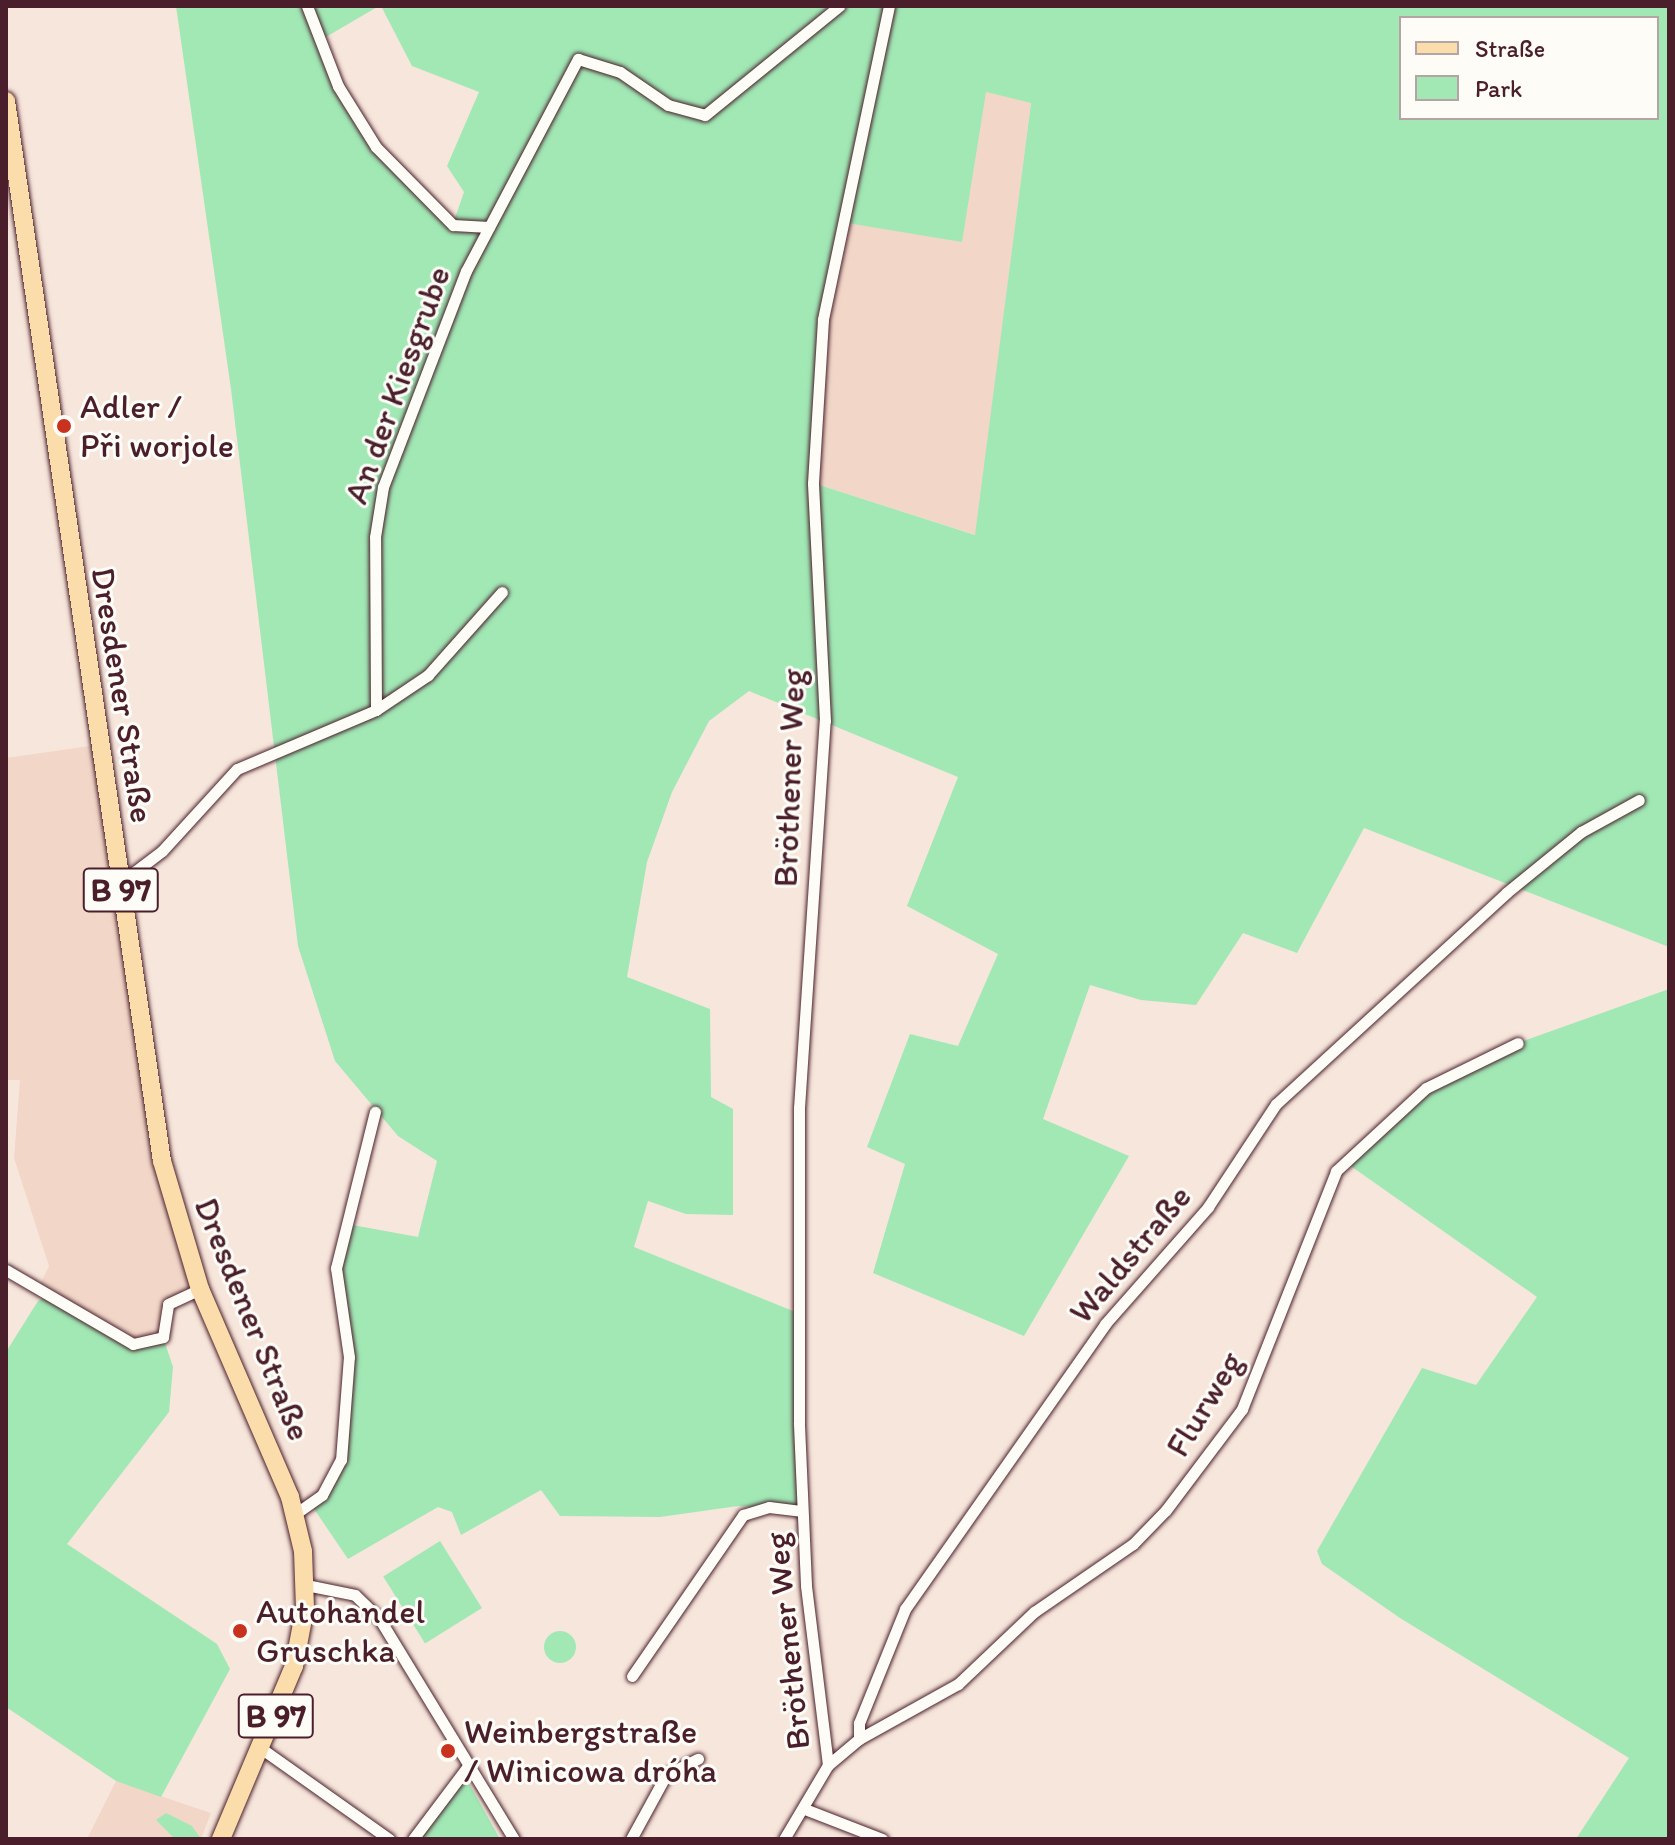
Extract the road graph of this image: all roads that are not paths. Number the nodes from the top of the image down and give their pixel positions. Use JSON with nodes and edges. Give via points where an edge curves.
{"nodes":[{"id":1,"x":307,"y":6,"type":"edge"},
{"id":2,"x":839,"y":6,"type":"edge"},
{"id":3,"x":889,"y":6,"type":"edge"},
{"id":4,"x":7,"y":110,"type":"edge"},
{"id":5,"x":489,"y":227,"type":"junction"},
{"id":6,"x":502,"y":592,"type":"dead end"},
{"id":7,"x":376,"y":710,"type":"junction"},
{"id":8,"x":1639,"y":800,"type":"dead end"},
{"id":9,"x":120,"y":883,"type":"junction"},
{"id":10,"x":1518,"y":1043,"type":"dead end"},
{"id":11,"x":375,"y":1112,"type":"dead end"},
{"id":12,"x":6,"y":1270,"type":"edge"},
{"id":13,"x":200,"y":1289,"type":"junction"},
{"id":14,"x":801,"y":1511,"type":"junction"},
{"id":15,"x":295,"y":1514,"type":"junction"},
{"id":16,"x":306,"y":1585,"type":"junction"},
{"id":17,"x":632,"y":1676,"type":"dead end"},
{"id":18,"x":859,"y":1739,"type":"junction"},
{"id":19,"x":262,"y":1749,"type":"junction"},
{"id":20,"x":698,"y":1759,"type":"dead end"},
{"id":21,"x":828,"y":1765,"type":"junction"},
{"id":22,"x":468,"y":1766,"type":"junction"},
{"id":23,"x":805,"y":1809,"type":"junction"},
{"id":24,"x":221,"y":1839,"type":"edge"},
{"id":25,"x":389,"y":1839,"type":"edge"},
{"id":26,"x":413,"y":1839,"type":"edge"},
{"id":27,"x":514,"y":1839,"type":"edge"},
{"id":28,"x":631,"y":1839,"type":"edge"},
{"id":29,"x":784,"y":1839,"type":"edge"},
{"id":30,"x":882,"y":1839,"type":"edge"}],
"edges":[{"from":1,"to":5,"type":"street","name":"An der Kiesgrube","via":[[338,86],[376,147],[453,225]]},
{"from":2,"to":5,"type":"street","name":"An der Kiesgrube","via":[[705,115],[668,105],[620,72],[578,59]]},
{"from":3,"to":14,"type":"street","name":"Bröthener Weg","via":[[823,319],[814,468],[825,721],[799,1108]]},
{"from":4,"to":9,"type":"main road","name":"Dresdener Straße","number":"B 97"},
{"from":5,"to":7,"type":"street","name":"An der Kiesgrube","via":[[430,355],[383,487],[375,537]]},
{"from":6,"to":7,"type":"street","via":[[428,675]]},
{"from":7,"to":9,"type":"street","via":[[237,769],[162,851]]},
{"from":8,"to":18,"type":"street","name":"Waldstraße","via":[[1581,832],[1506,893],[1276,1104],[1208,1207],[1105,1324],[905,1609],[859,1723]]},
{"from":9,"to":13,"type":"main road","name":"Dresdener Straße","number":"B 97","via":[[162,1161]]},
{"from":10,"to":18,"type":"street","name":"Flurweg","via":[[1426,1088],[1336,1171],[1242,1409],[1166,1510],[1133,1544],[1034,1612],[958,1684]]},
{"from":11,"to":15,"type":"street","name":"Dresdener Straße","via":[[336,1268],[349,1357],[341,1460],[322,1495]]},
{"from":12,"to":13,"type":"street","via":[[133,1344],[163,1337],[168,1304]]},
{"from":13,"to":15,"type":"main road","name":"Dresdener Straße","number":"B 97"},
{"from":14,"to":17,"type":"street","name":"Bröthener Weg","via":[[769,1507],[743,1515]]},
{"from":14,"to":21,"type":"street","name":"Bröthener Weg"},
{"from":15,"to":16,"type":"main road","name":"Dresdener Straße","number":"B 97"},
{"from":16,"to":19,"type":"main road","number":"B 97","via":[[294,1666]]},
{"from":16,"to":22,"type":"street","via":[[338,1589],[368,1605]]},
{"from":18,"to":21,"type":"street"},
{"from":19,"to":24,"type":"main road","number":"B 97"},
{"from":19,"to":25,"type":"street"},
{"from":20,"to":28,"type":"street","via":[[666,1775]]},
{"from":21,"to":23,"type":"street"},
{"from":22,"to":26,"type":"street"},
{"from":22,"to":27,"type":"street"},
{"from":23,"to":29,"type":"street"},
{"from":23,"to":30,"type":"street"}]}
